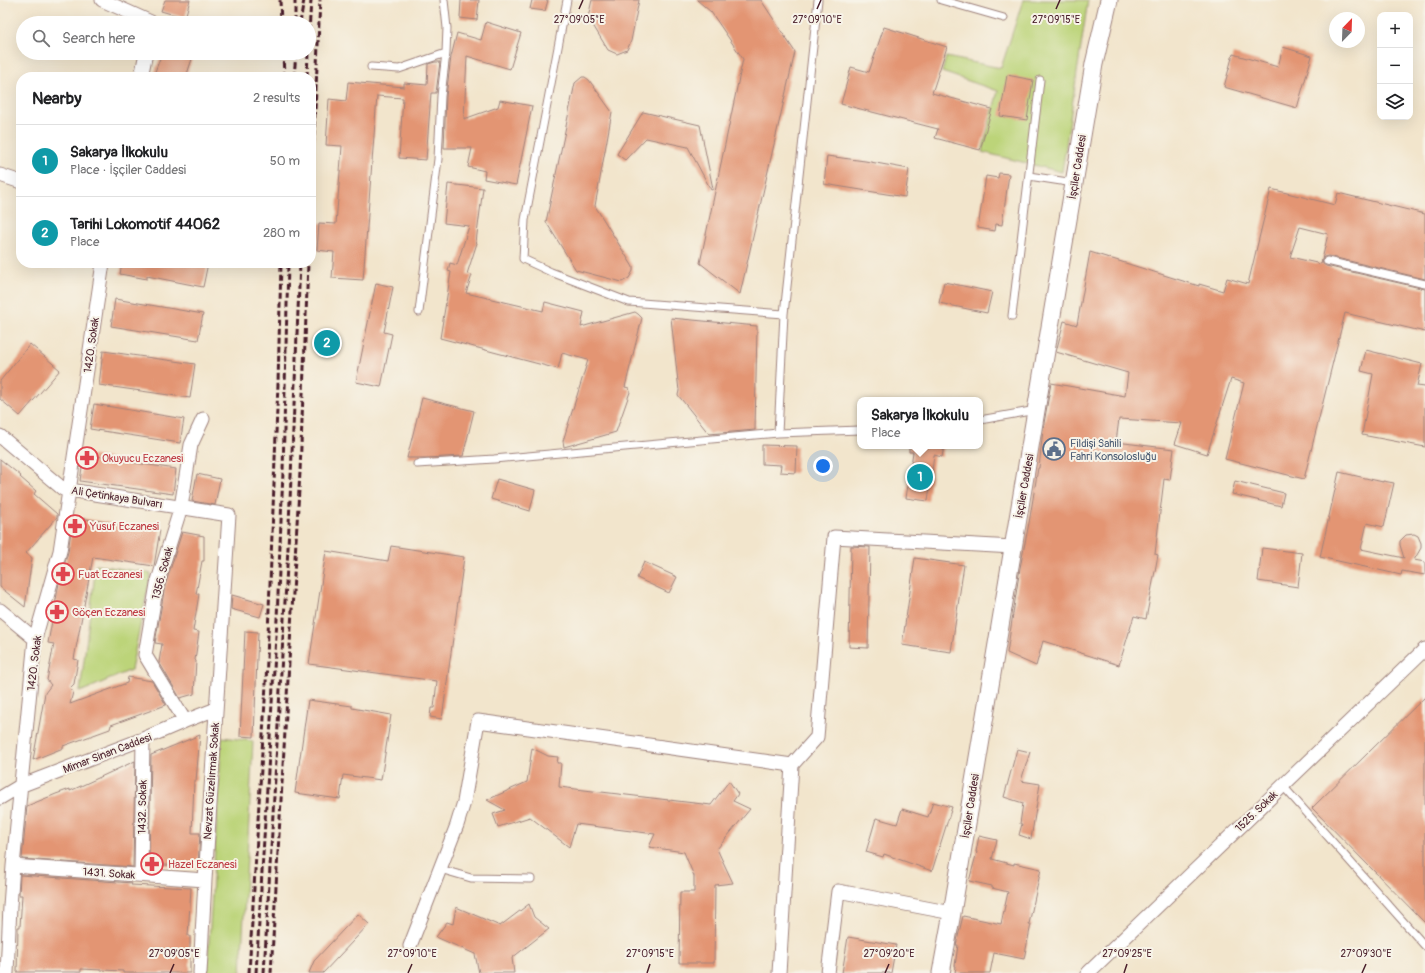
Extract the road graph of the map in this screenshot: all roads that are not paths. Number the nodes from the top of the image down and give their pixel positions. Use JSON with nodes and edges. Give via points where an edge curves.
{"nodes":[{"id":1,"x":102,"y":0,"type":"edge"},
{"id":2,"x":444,"y":0,"type":"edge"},
{"id":3,"x":567,"y":0,"type":"edge"},
{"id":4,"x":818,"y":0,"type":"edge"},
{"id":5,"x":941,"y":0,"type":"edge"},
{"id":6,"x":1109,"y":0,"type":"edge"},
{"id":7,"x":137,"y":16,"type":"edge"},
{"id":8,"x":1004,"y":18,"type":"dead end"},
{"id":9,"x":446,"y":53,"type":"junction"},
{"id":10,"x":145,"y":60,"type":"edge"},
{"id":11,"x":371,"y":67,"type":"dead end"},
{"id":12,"x":142,"y":72,"type":"edge"},
{"id":13,"x":1040,"y":80,"type":"dead end"},
{"id":14,"x":0,"y":175,"type":"edge"},
{"id":15,"x":1029,"y":176,"type":"junction"},
{"id":16,"x":16,"y":180,"type":"edge"},
{"id":17,"x":1074,"y":183,"type":"junction"},
{"id":18,"x":1327,"y":261,"type":"dead end"},
{"id":19,"x":102,"y":268,"type":"edge"},
{"id":20,"x":1425,"y":284,"type":"edge"},
{"id":21,"x":419,"y":312,"type":"dead end"},
{"id":22,"x":784,"y":314,"type":"junction"},
{"id":23,"x":1012,"y":316,"type":"dead end"},
{"id":24,"x":1036,"y":410,"type":"junction"},
{"id":25,"x":203,"y":419,"type":"dead end"},
{"id":26,"x":983,"y":419,"type":"edge"},
{"id":27,"x":857,"y":430,"type":"edge"},
{"id":28,"x":778,"y":433,"type":"junction"},
{"id":29,"x":0,"y":436,"type":"edge"},
{"id":30,"x":417,"y":464,"type":"dead end"},
{"id":31,"x":70,"y":490,"type":"junction"},
{"id":32,"x":181,"y":507,"type":"junction"},
{"id":33,"x":229,"y":515,"type":"joint"},
{"id":34,"x":1013,"y":547,"type":"junction"},
{"id":35,"x":0,"y":610,"type":"edge"},
{"id":36,"x":35,"y":639,"type":"junction"},
{"id":37,"x":1425,"y":649,"type":"edge"},
{"id":38,"x":216,"y":709,"type":"junction"},
{"id":39,"x":185,"y":721,"type":"junction"},
{"id":40,"x":143,"y":740,"type":"junction"},
{"id":41,"x":792,"y":765,"type":"junction"},
{"id":42,"x":20,"y":786,"type":"junction"},
{"id":43,"x":1283,"y":786,"type":"junction"},
{"id":44,"x":0,"y":798,"type":"edge"},
{"id":45,"x":13,"y":866,"type":"junction"},
{"id":46,"x":440,"y":869,"type":"junction"},
{"id":47,"x":141,"y":875,"type":"junction"},
{"id":48,"x":532,"y":879,"type":"dead end"},
{"id":49,"x":205,"y":880,"type":"junction"},
{"id":50,"x":952,"y":913,"type":"junction"},
{"id":51,"x":410,"y":946,"type":"dead end"},
{"id":52,"x":1425,"y":946,"type":"edge"},
{"id":53,"x":7,"y":973,"type":"edge"},
{"id":54,"x":200,"y":973,"type":"edge"},
{"id":55,"x":779,"y":973,"type":"edge"},
{"id":56,"x":828,"y":973,"type":"edge"},
{"id":57,"x":941,"y":973,"type":"edge"},
{"id":58,"x":1088,"y":973,"type":"edge"}],
"edges":[{"from":1,"to":7,"type":"street"},
{"from":2,"to":9,"type":"lane"},
{"from":3,"to":22,"type":"lane","via":[[525,220],[523,259],[629,302]]},
{"from":4,"to":22,"type":"lane"},
{"from":5,"to":8,"type":"lane"},
{"from":6,"to":17,"type":"street","name":"İşçiler Caddesi","via":[[1094,64]]},
{"from":9,"to":11,"type":"lane","via":[[399,69]]},
{"from":9,"to":21,"type":"lane","via":[[438,159]]},
{"from":10,"to":12,"type":"street"},
{"from":13,"to":15,"type":"lane"},
{"from":14,"to":16,"type":"street"},
{"from":15,"to":17,"type":"lane"},
{"from":15,"to":23,"type":"lane"},
{"from":17,"to":24,"type":"street","name":"İşçiler Caddesi"},
{"from":18,"to":20,"type":"lane"},
{"from":19,"to":31,"type":"street","name":"1420. Sokak"},
{"from":22,"to":28,"type":"lane"},
{"from":24,"to":26,"type":"lane"},
{"from":24,"to":34,"type":"street","name":"İşçiler Caddesi"},
{"from":25,"to":32,"type":"street","name":"1356. Sokak","via":[[191,445]]},
{"from":27,"to":28,"type":"lane"},
{"from":28,"to":30,"type":"lane"},
{"from":29,"to":31,"type":"street","name":"Ali Çetinkaya Bulvarı","via":[[63,489]]},
{"from":31,"to":32,"type":"street","name":"Ali Çetinkaya Bulvarı"},
{"from":31,"to":36,"type":"street","name":"1420. Sokak","via":[[60,551]]},
{"from":32,"to":33,"type":"street","name":"Ali Çetinkaya Bulvarı"},
{"from":32,"to":39,"type":"street","name":"1356. Sokak","via":[[157,584],[144,655]]},
{"from":33,"to":38,"type":"street","name":"Nevzat Güzelırmak Sokak"},
{"from":34,"to":41,"type":"street","via":[[834,537],[817,737]]},
{"from":34,"to":50,"type":"street","name":"İşçiler Caddesi"},
{"from":35,"to":36,"type":"street"},
{"from":36,"to":42,"type":"street","name":"1420. Sokak"},
{"from":37,"to":43,"type":"street","name":"1525. Sokak"},
{"from":38,"to":39,"type":"street","name":"Mimar Sinan Caddesi"},
{"from":38,"to":49,"type":"street","name":"Nevzat Güzelırmak Sokak"},
{"from":39,"to":40,"type":"street","name":"Mimar Sinan Caddesi"},
{"from":40,"to":42,"type":"street","name":"Mimar Sinan Caddesi"},
{"from":40,"to":47,"type":"street","name":"1432. Sokak"},
{"from":41,"to":46,"type":"street","via":[[478,721],[464,802]]},
{"from":41,"to":55,"type":"street"},
{"from":42,"to":44,"type":"street","name":"Mimar Sinan Caddesi"},
{"from":42,"to":45,"type":"street","name":"1420. Sokak"},
{"from":43,"to":52,"type":"lane"},
{"from":43,"to":58,"type":"street","name":"1525. Sokak"},
{"from":45,"to":47,"type":"street","name":"1431. Sokak"},
{"from":45,"to":53,"type":"street","name":"1420. Sokak"},
{"from":46,"to":48,"type":"lane","via":[[471,878]]},
{"from":46,"to":51,"type":"street"},
{"from":47,"to":49,"type":"street","name":"1431. Sokak"},
{"from":49,"to":54,"type":"street","name":"Nevzat Güzelırmak Sokak"},
{"from":50,"to":56,"type":"street","via":[[838,891]]},
{"from":50,"to":57,"type":"street","name":"İşçiler Caddesi"}]}
